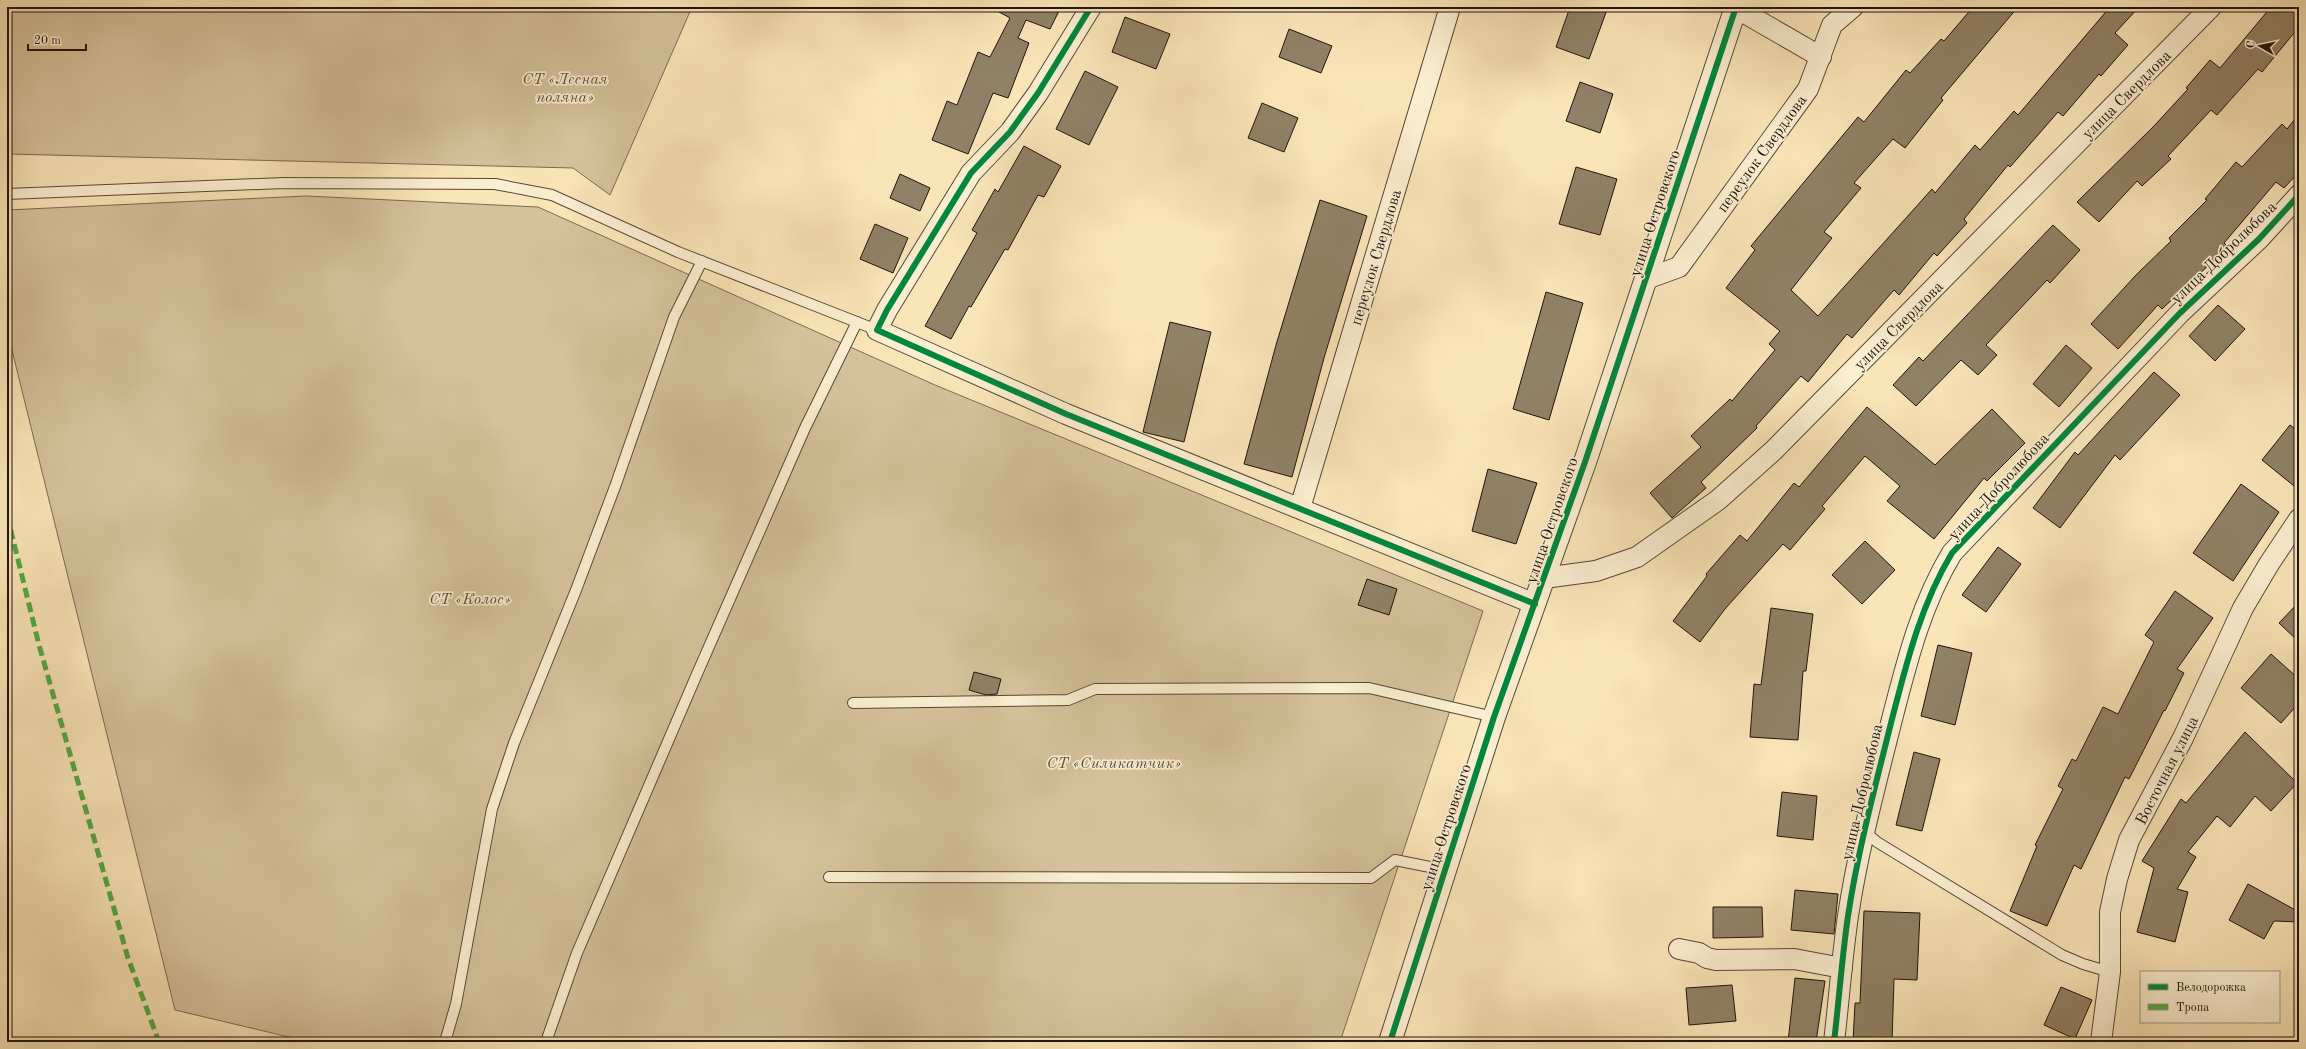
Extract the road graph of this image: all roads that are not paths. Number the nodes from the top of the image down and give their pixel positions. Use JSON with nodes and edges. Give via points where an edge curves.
{"nodes":[{"id":1,"x":1091,"y":7,"type":"edge"},
{"id":2,"x":1450,"y":7,"type":"edge"},
{"id":3,"x":1853,"y":7,"type":"edge"},
{"id":4,"x":2211,"y":7,"type":"edge"},
{"id":5,"x":1736,"y":8,"type":"edge"},
{"id":6,"x":1821,"y":57,"type":"junction"},
{"id":7,"x":7,"y":194,"type":"edge"},
{"id":8,"x":2299,"y":195,"type":"edge"},
{"id":9,"x":702,"y":261,"type":"junction"},
{"id":10,"x":1646,"y":280,"type":"junction"},
{"id":11,"x":857,"y":322,"type":"junction"},
{"id":12,"x":877,"y":330,"type":"junction"},
{"id":13,"x":1300,"y":508,"type":"junction"},
{"id":14,"x":2299,"y":519,"type":"edge"},
{"id":15,"x":1544,"y":578,"type":"junction"},
{"id":16,"x":1535,"y":604,"type":"junction"},
{"id":17,"x":852,"y":703,"type":"dead end"},
{"id":18,"x":1494,"y":717,"type":"junction"},
{"id":19,"x":1864,"y":831,"type":"junction"},
{"id":20,"x":1445,"y":870,"type":"junction"},
{"id":21,"x":829,"y":877,"type":"dead end"},
{"id":22,"x":1679,"y":949,"type":"dead end"},
{"id":23,"x":1842,"y":968,"type":"junction"},
{"id":24,"x":2110,"y":972,"type":"junction"},
{"id":25,"x":445,"y":1042,"type":"edge"},
{"id":26,"x":546,"y":1042,"type":"edge"},
{"id":27,"x":1390,"y":1042,"type":"edge"},
{"id":28,"x":1834,"y":1042,"type":"edge"},
{"id":29,"x":2101,"y":1042,"type":"edge"}],
"edges":[{"from":1,"to":12,"type":"street","via":[[1038,93],[1010,132],[971,173]]},
{"from":2,"to":13,"type":"street","name":"переулок Свердлова"},
{"from":3,"to":6,"type":"street","name":"переулок Свердлова","via":[[1832,25]]},
{"from":4,"to":15,"type":"street","name":"улица Свердлова","via":[[1773,451],[1718,500],[1637,557],[1596,571]]},
{"from":5,"to":6,"type":"street"},
{"from":5,"to":10,"type":"street","name":"улица Островского"},
{"from":6,"to":10,"type":"street","name":"переулок Свердлова","via":[[1808,89],[1679,267]]},
{"from":7,"to":9,"type":"lane","via":[[284,183],[495,184],[552,195]]},
{"from":8,"to":19,"type":"street","name":"улица Добролюбова","via":[[2259,239],[2180,313],[1952,554],[1930,595],[1909,653]]},
{"from":9,"to":11,"type":"lane"},
{"from":9,"to":25,"type":"lane","via":[[674,316],[608,505],[514,743],[492,809],[456,1004]]},
{"from":10,"to":15,"type":"street","name":"улица Островского"},
{"from":11,"to":12,"type":"lane"},
{"from":11,"to":26,"type":"lane","via":[[805,428],[688,695],[577,953]]},
{"from":12,"to":13,"type":"street","via":[[1066,414]]},
{"from":13,"to":16,"type":"street"},
{"from":14,"to":24,"type":"street","name":"Восточная улица","via":[[2243,608],[2183,738],[2129,840],[2110,912]]},
{"from":15,"to":16,"type":"street","name":"улица Островского"},
{"from":16,"to":18,"type":"street","name":"улица Островского"},
{"from":17,"to":18,"type":"lane","via":[[1068,700],[1095,689],[1369,688]]},
{"from":18,"to":20,"type":"street","name":"улица Островского"},
{"from":19,"to":23,"type":"street","name":"улица Добролюбова","via":[[1848,916]]},
{"from":19,"to":24,"type":"lane","via":[[1877,842],[2062,955]]},
{"from":20,"to":21,"type":"lane","via":[[1395,860],[1371,878]]},
{"from":20,"to":27,"type":"street","name":"улица Островского"},
{"from":22,"to":23,"type":"street","via":[[1716,960],[1794,959]]},
{"from":23,"to":28,"type":"street","name":"улица Добролюбова"},
{"from":24,"to":29,"type":"street","name":"Восточная улица"}]}
